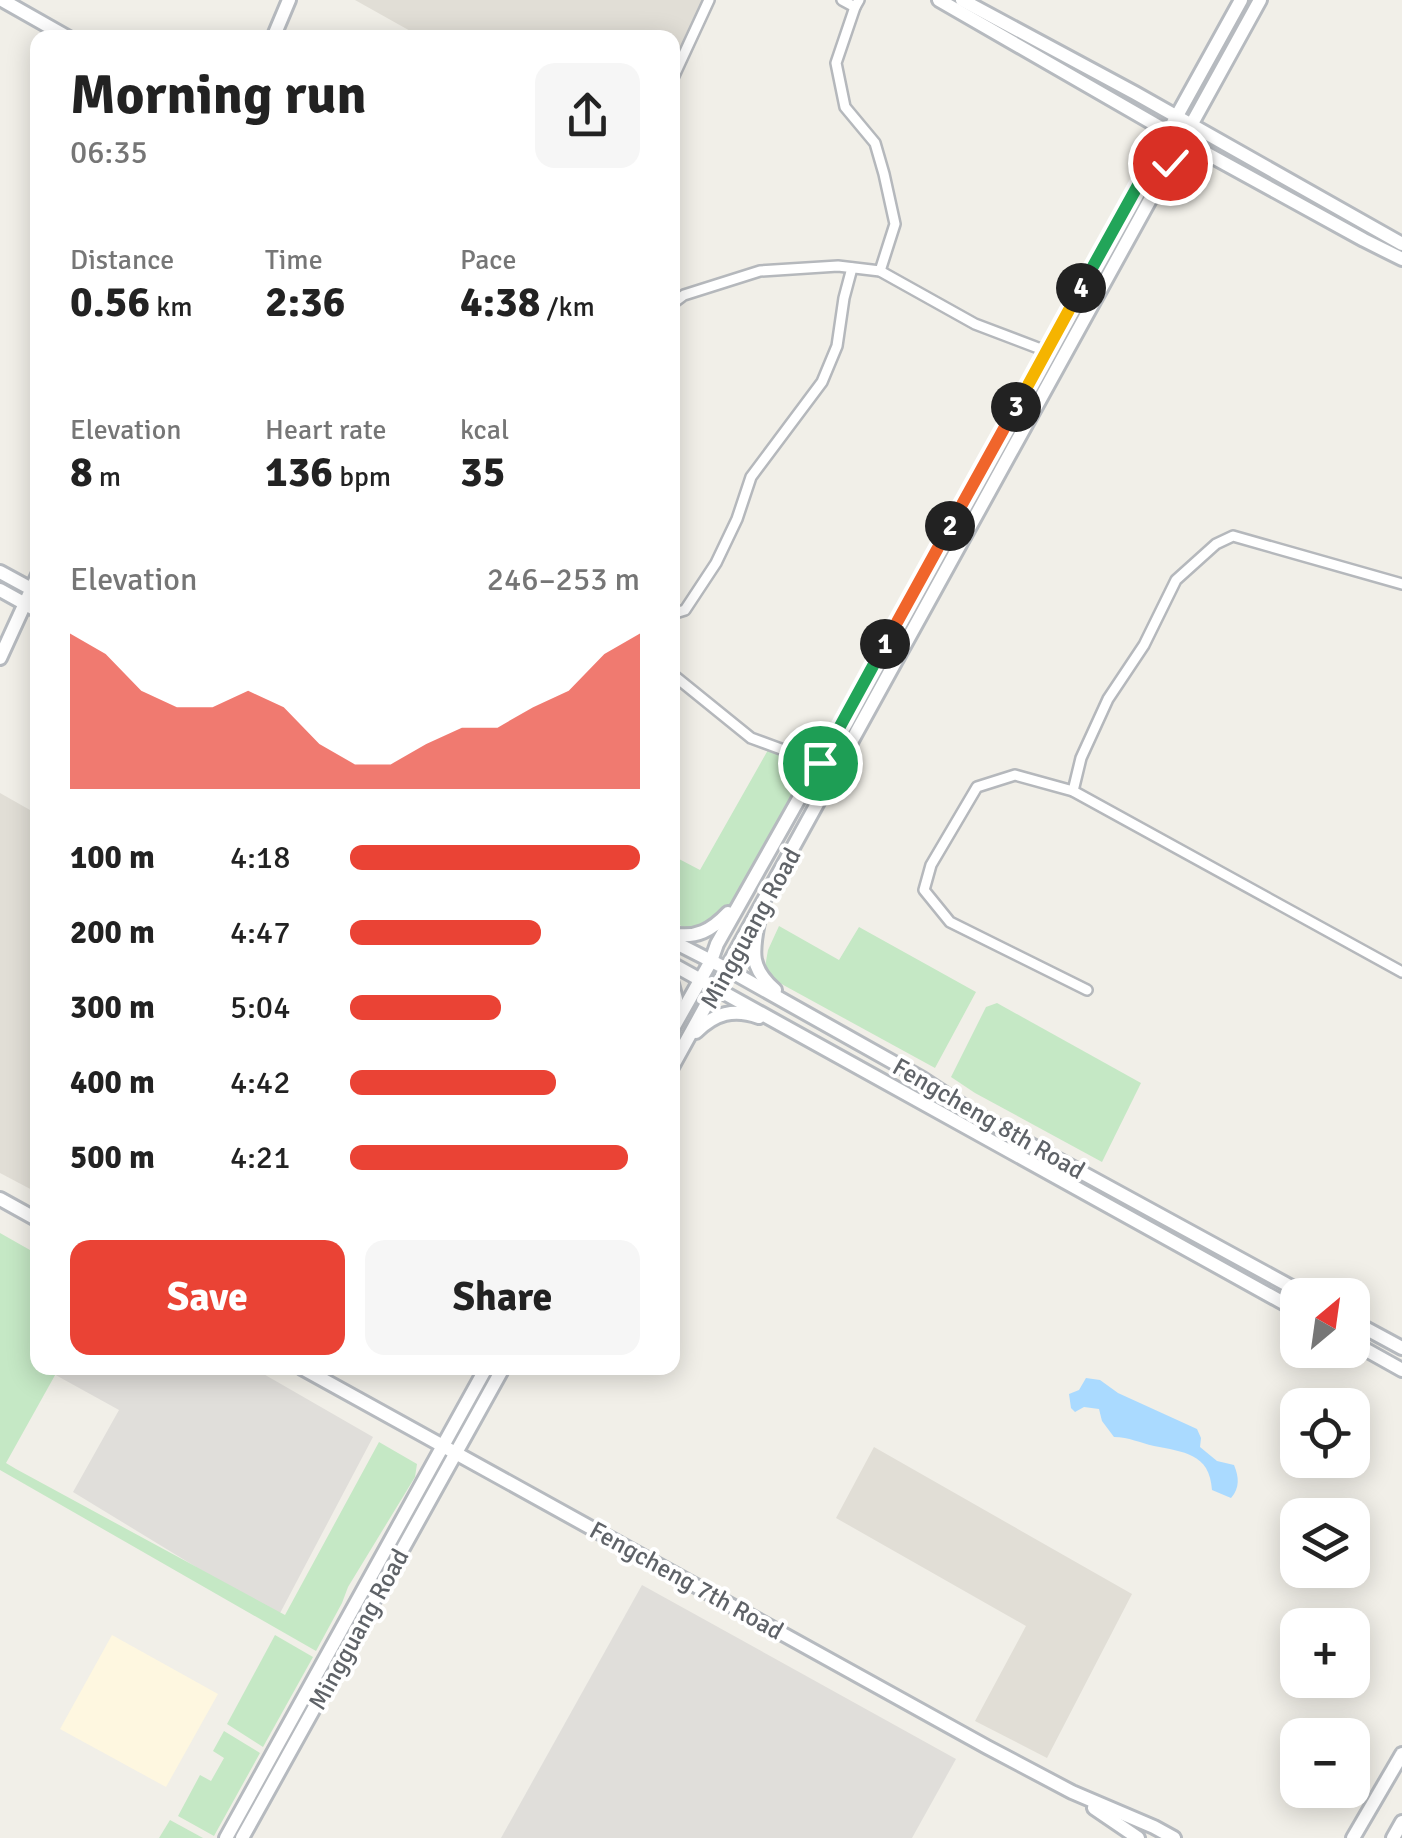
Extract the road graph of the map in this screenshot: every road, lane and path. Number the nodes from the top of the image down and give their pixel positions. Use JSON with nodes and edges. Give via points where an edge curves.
{"nodes":[{"id":1,"x":2,"y":0,"type":"edge"},
{"id":2,"x":290,"y":0,"type":"edge"},
{"id":3,"x":709,"y":0,"type":"edge"},
{"id":4,"x":842,"y":0,"type":"edge"},
{"id":5,"x":939,"y":0,"type":"edge"},
{"id":6,"x":962,"y":0,"type":"edge"},
{"id":7,"x":1241,"y":0,"type":"edge"},
{"id":8,"x":1260,"y":0,"type":"edge"},
{"id":9,"x":857,"y":3,"type":"edge"},
{"id":10,"x":55,"y":30,"type":"edge"},
{"id":11,"x":277,"y":30,"type":"edge"},
{"id":12,"x":680,"y":63,"type":"edge"},
{"id":13,"x":1176,"y":116,"type":"junction"},
{"id":14,"x":1191,"y":124,"type":"junction"},
{"id":15,"x":1168,"y":131,"type":"junction"},
{"id":16,"x":1182,"y":140,"type":"junction"},
{"id":17,"x":1402,"y":244,"type":"edge"},
{"id":18,"x":1402,"y":259,"type":"edge"},
{"id":19,"x":852,"y":268,"type":"junction"},
{"id":20,"x":880,"y":271,"type":"junction"},
{"id":21,"x":680,"y":292,"type":"edge"},
{"id":22,"x":684,"y":295,"type":"junction"},
{"id":23,"x":680,"y":298,"type":"edge"},
{"id":24,"x":1046,"y":351,"type":"junction"},
{"id":25,"x":0,"y":572,"type":"edge"},
{"id":26,"x":1402,"y":584,"type":"edge"},
{"id":27,"x":30,"y":588,"type":"edge"},
{"id":28,"x":0,"y":590,"type":"edge"},
{"id":29,"x":30,"y":607,"type":"edge"},
{"id":30,"x":30,"y":610,"type":"edge"},
{"id":31,"x":680,"y":612,"type":"edge"},
{"id":32,"x":0,"y":658,"type":"edge"},
{"id":33,"x":680,"y":680,"type":"edge"},
{"id":34,"x":820,"y":763,"type":"junction"},
{"id":35,"x":1072,"y":790,"type":"junction"},
{"id":36,"x":744,"y":896,"type":"junction"},
{"id":37,"x":762,"y":906,"type":"junction"},
{"id":38,"x":680,"y":937,"type":"edge"},
{"id":39,"x":680,"y":943,"type":"edge"},
{"id":40,"x":711,"y":961,"type":"junction"},
{"id":41,"x":680,"y":969,"type":"edge"},
{"id":42,"x":727,"y":969,"type":"junction"},
{"id":43,"x":1402,"y":972,"type":"edge"},
{"id":44,"x":700,"y":980,"type":"junction"},
{"id":45,"x":716,"y":988,"type":"junction"},
{"id":46,"x":1087,"y":990,"type":"dead end"},
{"id":47,"x":796,"y":1008,"type":"junction"},
{"id":48,"x":680,"y":1016,"type":"edge"},
{"id":49,"x":787,"y":1027,"type":"junction"},
{"id":50,"x":685,"y":1045,"type":"junction"},
{"id":51,"x":680,"y":1053,"type":"edge"},
{"id":52,"x":0,"y":1199,"type":"edge"},
{"id":53,"x":30,"y":1216,"type":"edge"},
{"id":54,"x":1280,"y":1281,"type":"edge"},
{"id":55,"x":1280,"y":1302,"type":"edge"},
{"id":56,"x":1370,"y":1331,"type":"edge"},
{"id":57,"x":1402,"y":1348,"type":"edge"},
{"id":58,"x":1370,"y":1352,"type":"edge"},
{"id":59,"x":1402,"y":1370,"type":"edge"},
{"id":60,"x":315,"y":1375,"type":"edge"},
{"id":61,"x":483,"y":1375,"type":"edge"},
{"id":62,"x":498,"y":1375,"type":"edge"},
{"id":63,"x":449,"y":1449,"type":"junction"},
{"id":64,"x":1402,"y":1754,"type":"edge"},
{"id":65,"x":1072,"y":1792,"type":"junction"},
{"id":66,"x":1402,"y":1822,"type":"edge"},
{"id":67,"x":226,"y":1838,"type":"edge"},
{"id":68,"x":242,"y":1838,"type":"edge"},
{"id":69,"x":1138,"y":1838,"type":"edge"},
{"id":70,"x":1174,"y":1838,"type":"edge"},
{"id":71,"x":1354,"y":1838,"type":"edge"},
{"id":72,"x":1393,"y":1838,"type":"edge"}],
"edges":[{"from":1,"to":10,"type":"main road"},
{"from":2,"to":11,"type":"main road"},
{"from":3,"to":12,"type":"street"},
{"from":4,"to":9,"type":"street"},
{"from":5,"to":15,"type":"main road"},
{"from":6,"to":13,"type":"main road"},
{"from":7,"to":13,"type":"main road","name":"Mingguang Road"},
{"from":8,"to":14,"type":"main road","name":"Mingguang Road"},
{"from":9,"to":20,"type":"street","via":[[836,63],[844,107],[875,143],[888,190],[895,224]]},
{"from":13,"to":14,"type":"main road"},
{"from":13,"to":15,"type":"main road","name":"Mingguang Road"},
{"from":14,"to":16,"type":"main road","name":"Mingguang Road"},
{"from":14,"to":17,"type":"main road"},
{"from":15,"to":16,"type":"main road"},
{"from":15,"to":24,"type":"main road","name":"Mingguang Road"},
{"from":16,"to":18,"type":"main road"},
{"from":16,"to":37,"type":"main road","name":"Mingguang Road"},
{"from":19,"to":20,"type":"street"},
{"from":19,"to":22,"type":"street","via":[[760,272]]},
{"from":19,"to":31,"type":"street","via":[[837,346],[822,382],[752,477],[716,563]]},
{"from":20,"to":24,"type":"street","via":[[976,324]]},
{"from":21,"to":22,"type":"street"},
{"from":22,"to":23,"type":"street"},
{"from":24,"to":34,"type":"main road","name":"Mingguang Road"},
{"from":25,"to":27,"type":"main road"},
{"from":26,"to":35,"type":"street","via":[[1233,536],[1216,544],[1176,580],[1108,700]]},
{"from":28,"to":29,"type":"main road"},
{"from":30,"to":32,"type":"main road"},
{"from":33,"to":34,"type":"street","via":[[751,738]]},
{"from":34,"to":36,"type":"main road","name":"Mingguang Road"},
{"from":35,"to":43,"type":"street"},
{"from":35,"to":46,"type":"street","via":[[1015,775],[977,787],[931,864],[924,890],[950,922]]},
{"from":36,"to":38,"type":"main road","via":[[706,931]]},
{"from":36,"to":40,"type":"main road","name":"Mingguang Road"},
{"from":37,"to":42,"type":"main road","name":"Mingguang Road"},
{"from":37,"to":47,"type":"main road","via":[[755,964]]},
{"from":39,"to":40,"type":"main road","name":"Fengcheng 8th Road"},
{"from":40,"to":42,"type":"main road","name":"Fengcheng 8th Road"},
{"from":40,"to":44,"type":"main road","name":"Mingguang Road"},
{"from":41,"to":44,"type":"main road","name":"Fengcheng 8th Road"},
{"from":42,"to":45,"type":"main road","name":"Mingguang Road"},
{"from":42,"to":47,"type":"main road","name":"Fengcheng 8th Road"},
{"from":44,"to":45,"type":"main road","name":"Fengcheng 8th Road"},
{"from":44,"to":48,"type":"main road","name":"Mingguang Road"},
{"from":45,"to":49,"type":"main road","name":"Fengcheng 8th Road"},
{"from":45,"to":50,"type":"main road","name":"Mingguang Road"},
{"from":47,"to":54,"type":"main road","name":"Fengcheng 8th Road"},
{"from":49,"to":50,"type":"main road","via":[[732,1012],[704,1024]]},
{"from":49,"to":55,"type":"main road","name":"Fengcheng 8th Road"},
{"from":50,"to":51,"type":"main road","name":"Mingguang Road"},
{"from":52,"to":53,"type":"main road"},
{"from":56,"to":57,"type":"main road"},
{"from":58,"to":59,"type":"main road"},
{"from":60,"to":63,"type":"main road","name":"Fengcheng 7th Road"},
{"from":61,"to":63,"type":"main road","name":"Mingguang Road"},
{"from":62,"to":63,"type":"main road","name":"Mingguang Road"},
{"from":63,"to":65,"type":"main road","name":"Fengcheng 7th Road"},
{"from":63,"to":67,"type":"main road","name":"Mingguang Road"},
{"from":63,"to":68,"type":"main road","name":"Mingguang Road"},
{"from":64,"to":71,"type":"main road"},
{"from":65,"to":69,"type":"main road","name":"Fengcheng 7th Road"},
{"from":65,"to":70,"type":"main road","name":"Fengcheng 7th Road"},
{"from":66,"to":72,"type":"main road"}]}
